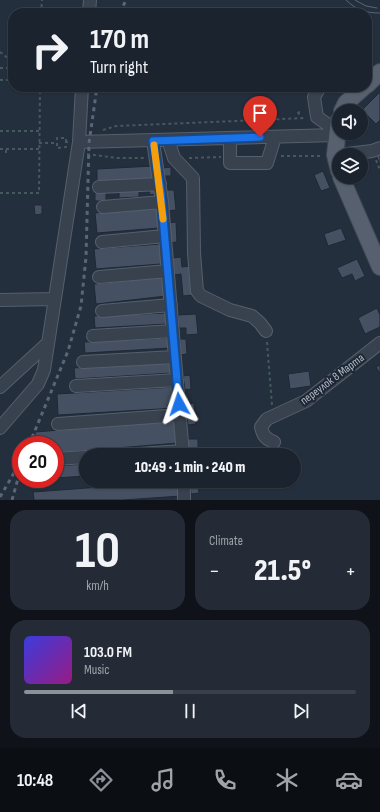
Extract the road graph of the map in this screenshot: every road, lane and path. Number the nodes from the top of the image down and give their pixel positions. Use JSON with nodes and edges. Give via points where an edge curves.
{"nodes":[{"id":1,"x":0,"y":52,"type":"edge"},
{"id":2,"x":8,"y":58,"type":"edge"},
{"id":3,"x":380,"y":72,"type":"edge"},
{"id":4,"x":372,"y":79,"type":"edge"},
{"id":5,"x":40,"y":92,"type":"edge"},
{"id":6,"x":82,"y":92,"type":"edge"},
{"id":7,"x":317,"y":92,"type":"edge"},
{"id":8,"x":358,"y":92,"type":"edge"},
{"id":9,"x":346,"y":104,"type":"edge"},
{"id":10,"x":317,"y":118,"type":"junction"},
{"id":11,"x":332,"y":126,"type":"edge"},
{"id":12,"x":100,"y":130,"type":"dead end"},
{"id":13,"x":332,"y":130,"type":"edge"},
{"id":14,"x":0,"y":131,"type":"edge"},
{"id":15,"x":39,"y":131,"type":"junction"},
{"id":16,"x":275,"y":137,"type":"junction"},
{"id":17,"x":230,"y":138,"type":"junction"},
{"id":18,"x":168,"y":140,"type":"junction"},
{"id":19,"x":153,"y":141,"type":"junction"},
{"id":20,"x":66,"y":142,"type":"junction"},
{"id":21,"x":39,"y":143,"type":"junction"},
{"id":22,"x":57,"y":143,"type":"junction"},
{"id":23,"x":79,"y":147,"type":"junction"},
{"id":24,"x":380,"y":148,"type":"edge"},
{"id":25,"x":0,"y":149,"type":"edge"},
{"id":26,"x":6,"y":149,"type":"junction"},
{"id":27,"x":39,"y":149,"type":"junction"},
{"id":28,"x":368,"y":151,"type":"edge"},
{"id":29,"x":332,"y":155,"type":"edge"},
{"id":30,"x":6,"y":156,"type":"dead end"},
{"id":31,"x":230,"y":156,"type":"junction"},
{"id":32,"x":270,"y":156,"type":"junction"},
{"id":33,"x":156,"y":158,"type":"junction"},
{"id":34,"x":174,"y":158,"type":"junction"},
{"id":35,"x":160,"y":184,"type":"junction"},
{"id":36,"x":345,"y":184,"type":"edge"},
{"id":37,"x":144,"y":185,"type":"junction"},
{"id":38,"x":0,"y":193,"type":"edge"},
{"id":39,"x":162,"y":202,"type":"junction"},
{"id":40,"x":146,"y":203,"type":"junction"},
{"id":41,"x":165,"y":236,"type":"junction"},
{"id":42,"x":102,"y":242,"type":"dead end"},
{"id":43,"x":380,"y":267,"type":"edge"},
{"id":44,"x":168,"y":271,"type":"junction"},
{"id":45,"x":99,"y":277,"type":"dead end"},
{"id":46,"x":55,"y":299,"type":"junction"},
{"id":47,"x":0,"y":300,"type":"edge"},
{"id":48,"x":171,"y":305,"type":"junction"},
{"id":49,"x":102,"y":311,"type":"dead end"},
{"id":50,"x":173,"y":331,"type":"junction"},
{"id":51,"x":266,"y":331,"type":"joint"},
{"id":52,"x":93,"y":336,"type":"dead end"},
{"id":53,"x":48,"y":343,"type":"junction"},
{"id":54,"x":380,"y":343,"type":"edge"},
{"id":55,"x":175,"y":357,"type":"junction"},
{"id":56,"x":83,"y":362,"type":"dead end"},
{"id":57,"x":177,"y":380,"type":"junction"},
{"id":58,"x":76,"y":386,"type":"dead end"},
{"id":59,"x":0,"y":387,"type":"edge"},
{"id":60,"x":180,"y":416,"type":"junction"},
{"id":61,"x":273,"y":416,"type":"junction"},
{"id":62,"x":58,"y":424,"type":"dead end"},
{"id":63,"x":0,"y":428,"type":"edge"},
{"id":64,"x":274,"y":442,"type":"dead end"},
{"id":65,"x":182,"y":448,"type":"edge"},
{"id":66,"x":79,"y":458,"type":"edge"},
{"id":67,"x":64,"y":459,"type":"edge"},
{"id":68,"x":183,"y":488,"type":"edge"},
{"id":69,"x":181,"y":500,"type":"edge"}],
"edges":[{"from":1,"to":2,"type":"path"},
{"from":3,"to":4,"type":"main road"},
{"from":5,"to":15,"type":"path"},
{"from":6,"to":23,"type":"street"},
{"from":7,"to":10,"type":"street","via":[[314,97]]},
{"from":8,"to":9,"type":"main road"},
{"from":10,"to":11,"type":"street"},
{"from":10,"to":12,"type":"path","via":[[116,126]]},
{"from":13,"to":16,"type":"street"},
{"from":14,"to":15,"type":"path"},
{"from":15,"to":21,"type":"path"},
{"from":16,"to":17,"type":"street"},
{"from":16,"to":32,"type":"street"},
{"from":17,"to":18,"type":"street"},
{"from":17,"to":31,"type":"street"},
{"from":18,"to":19,"type":"street"},
{"from":18,"to":34,"type":"street"},
{"from":19,"to":23,"type":"street"},
{"from":19,"to":33,"type":"street"},
{"from":20,"to":22,"type":"path","via":[[66,138],[57,138]]},
{"from":20,"to":22,"type":"path","via":[[66,147],[57,148]]},
{"from":20,"to":23,"type":"path"},
{"from":21,"to":22,"type":"path"},
{"from":21,"to":27,"type":"path"},
{"from":23,"to":33,"type":"path","via":[[117,158]]},
{"from":23,"to":46,"type":"street"},
{"from":24,"to":28,"type":"street"},
{"from":25,"to":26,"type":"path"},
{"from":26,"to":27,"type":"path"},
{"from":26,"to":30,"type":"path"},
{"from":27,"to":38,"type":"path","via":[[39,193]]},
{"from":29,"to":32,"type":"path"},
{"from":31,"to":32,"type":"street","via":[[230,163],[267,163]]},
{"from":31,"to":34,"type":"path"},
{"from":33,"to":35,"type":"street"},
{"from":34,"to":51,"type":"street","via":[[193,178],[197,291],[201,296],[230,310],[252,316]]},
{"from":35,"to":37,"type":"street"},
{"from":35,"to":39,"type":"street"},
{"from":36,"to":43,"type":"main road"},
{"from":37,"to":40,"type":"street"},
{"from":37,"to":40,"type":"street","via":[[105,187],[107,207]]},
{"from":39,"to":40,"type":"street"},
{"from":39,"to":41,"type":"street"},
{"from":41,"to":42,"type":"street"},
{"from":41,"to":44,"type":"street"},
{"from":44,"to":45,"type":"street"},
{"from":44,"to":48,"type":"street"},
{"from":46,"to":47,"type":"street"},
{"from":46,"to":53,"type":"street"},
{"from":48,"to":49,"type":"street"},
{"from":48,"to":50,"type":"street"},
{"from":50,"to":52,"type":"street"},
{"from":50,"to":55,"type":"street"},
{"from":51,"to":61,"type":"path"},
{"from":53,"to":59,"type":"street"},
{"from":53,"to":63,"type":"street","via":[[44,370],[38,384]]},
{"from":54,"to":61,"type":"street","name":"переулок 8 Марта","via":[[306,401]]},
{"from":55,"to":56,"type":"street"},
{"from":55,"to":57,"type":"street"},
{"from":57,"to":58,"type":"street"},
{"from":57,"to":60,"type":"street"},
{"from":60,"to":62,"type":"street"},
{"from":60,"to":65,"type":"street"},
{"from":61,"to":64,"type":"street","name":"переулок 8 Марта","via":[[261,427],[266,439]]},
{"from":66,"to":67,"type":"street"},
{"from":68,"to":69,"type":"street"}]}
